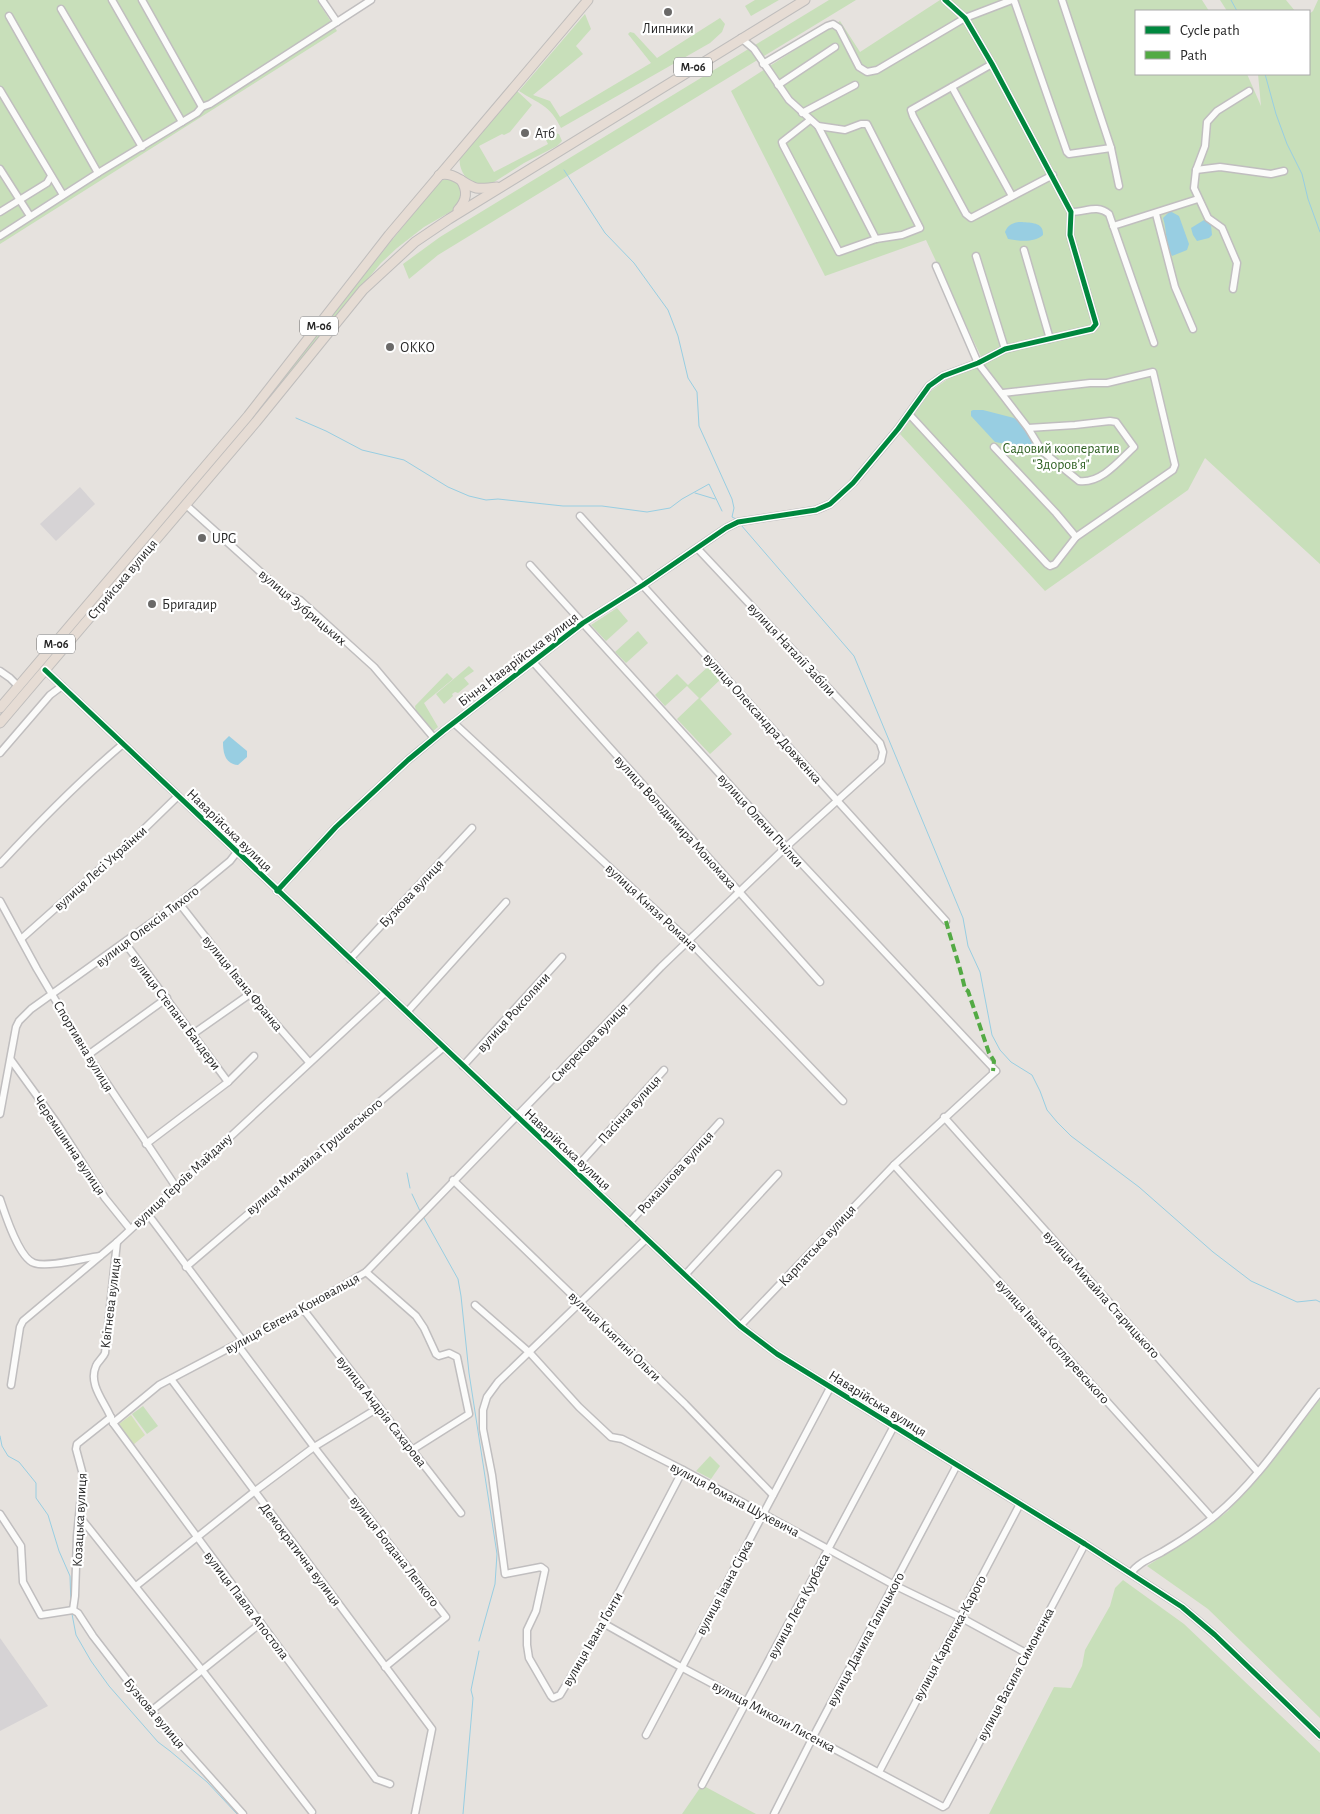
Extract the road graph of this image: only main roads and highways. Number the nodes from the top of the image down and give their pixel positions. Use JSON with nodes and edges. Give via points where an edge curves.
{"nodes":[{"id":1,"x":588,"y":0,"type":"edge"},
{"id":2,"x":805,"y":0,"type":"edge"},
{"id":3,"x":439,"y":175,"type":"junction"},
{"id":4,"x":461,"y":179,"type":"junction"},
{"id":5,"x":502,"y":186,"type":"junction"},
{"id":6,"x":448,"y":219,"type":"junction"},
{"id":7,"x":201,"y":479,"type":"junction"},
{"id":8,"x":0,"y":708,"type":"edge"},
{"id":9,"x":0,"y":723,"type":"edge"}],
"edges":[{"from":1,"to":3,"type":"highway","number":"М-06"},
{"from":2,"to":5,"type":"highway","number":"М-06"},
{"from":3,"to":4,"type":"highway","via":[[452,174]]},
{"from":3,"to":7,"type":"highway","number":"М-06"},
{"from":4,"to":5,"type":"highway","via":[[479,188]]},
{"from":4,"to":6,"type":"highway","via":[[466,190],[465,200]]},
{"from":5,"to":6,"type":"highway","number":"М-06"},
{"from":6,"to":7,"type":"highway","number":"М-06","via":[[415,242],[363,290],[256,422]]},
{"from":7,"to":8,"type":"highway","name":"Стрийська вулиця","number":"М-06"},
{"from":7,"to":9,"type":"highway","name":"Стрийська вулиця","number":"М-06","via":[[185,504]]}]}
